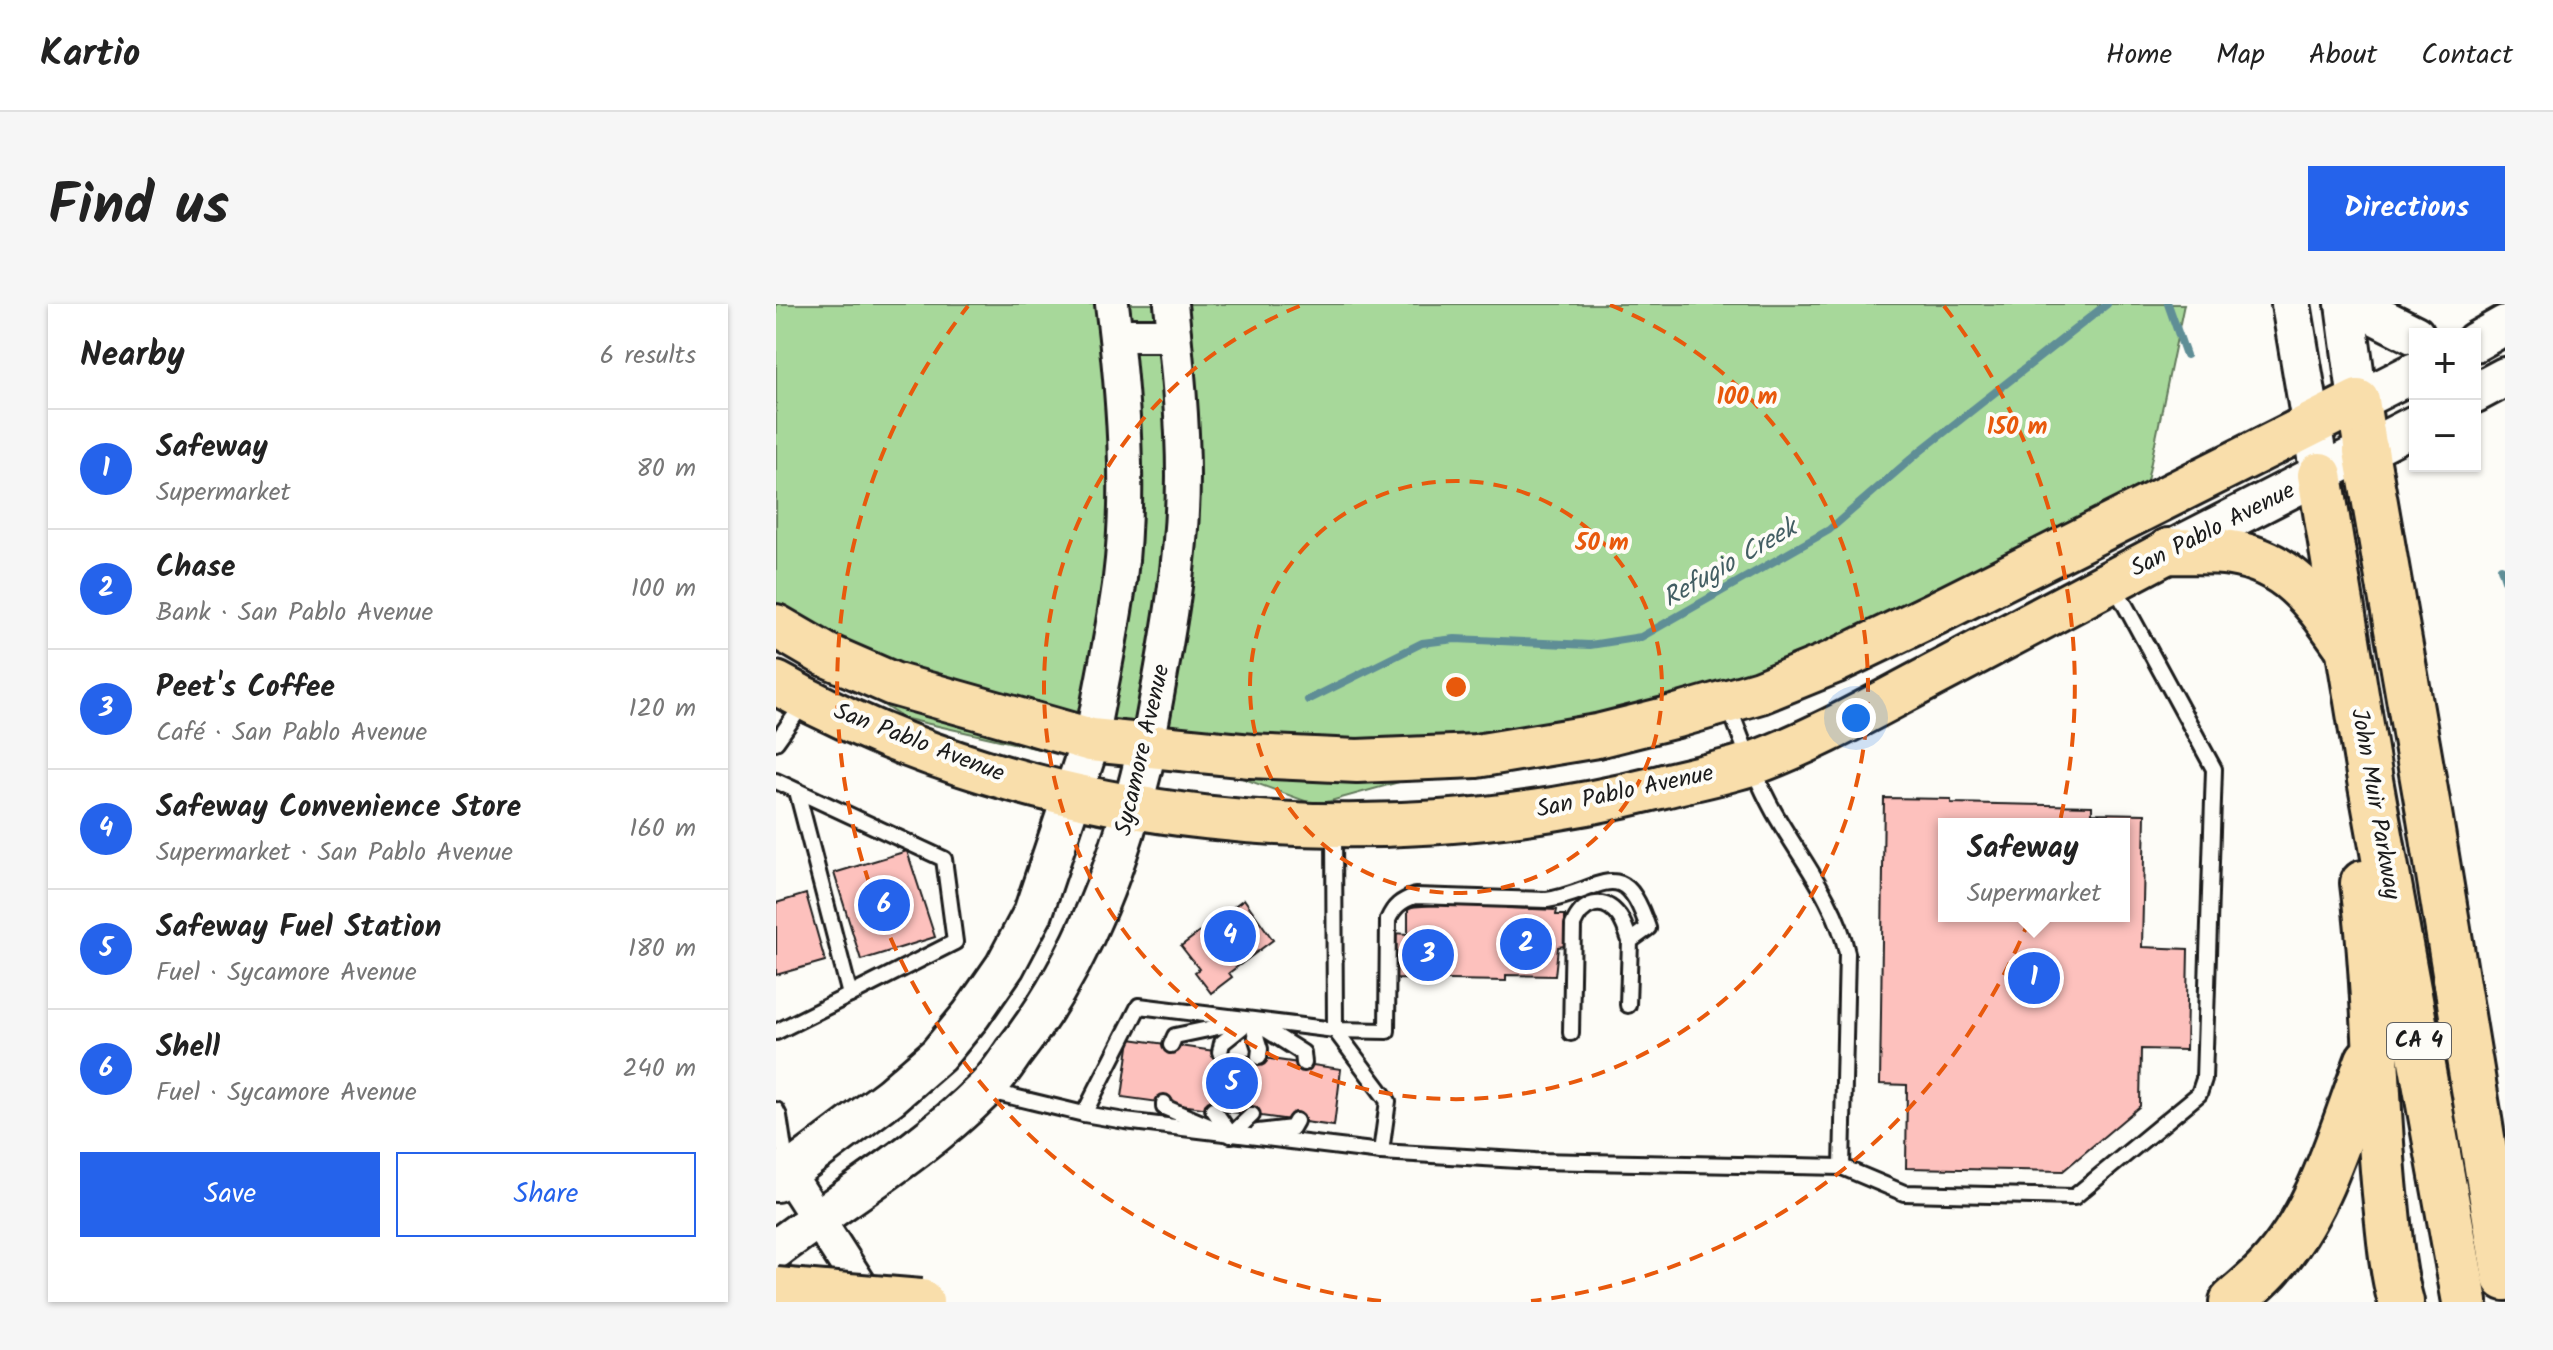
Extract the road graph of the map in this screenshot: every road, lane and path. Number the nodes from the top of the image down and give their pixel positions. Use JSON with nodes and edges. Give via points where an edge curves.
{"nodes":[{"id":1,"x":2291,"y":304,"type":"edge"},
{"id":2,"x":2345,"y":304,"type":"edge"},
{"id":3,"x":2366,"y":304,"type":"edge"},
{"id":4,"x":1114,"y":320,"type":"edge"},
{"id":5,"x":1172,"y":320,"type":"edge"},
{"id":6,"x":2505,"y":325,"type":"edge"},
{"id":7,"x":2409,"y":332,"type":"edge"},
{"id":8,"x":2481,"y":339,"type":"edge"},
{"id":9,"x":2409,"y":375,"type":"edge"},
{"id":10,"x":2505,"y":377,"type":"edge"},
{"id":11,"x":2481,"y":390,"type":"edge"},
{"id":12,"x":2358,"y":401,"type":"junction"},
{"id":13,"x":2310,"y":425,"type":"junction"},
{"id":14,"x":2409,"y":428,"type":"edge"},
{"id":15,"x":2366,"y":451,"type":"junction"},
{"id":16,"x":2320,"y":475,"type":"junction"},
{"id":17,"x":2169,"y":551,"type":"junction"},
{"id":18,"x":2112,"y":581,"type":"junction"},
{"id":19,"x":776,"y":626,"type":"edge"},
{"id":20,"x":2348,"y":647,"type":"junction"},
{"id":21,"x":791,"y":691,"type":"edge"},
{"id":22,"x":1727,"y":702,"type":"junction"},
{"id":23,"x":1091,"y":740,"type":"junction"},
{"id":24,"x":776,"y":742,"type":"edge"},
{"id":25,"x":1148,"y":744,"type":"junction"},
{"id":26,"x":1752,"y":764,"type":"junction"},
{"id":27,"x":2370,"y":780,"type":"junction"},
{"id":28,"x":776,"y":781,"type":"edge"},
{"id":29,"x":797,"y":791,"type":"junction"},
{"id":30,"x":1072,"y":794,"type":"junction"},
{"id":31,"x":1134,"y":807,"type":"junction"},
{"id":32,"x":1334,"y":824,"type":"junction"},
{"id":33,"x":1630,"y":941,"type":"junction"},
{"id":34,"x":850,"y":995,"type":"junction"},
{"id":35,"x":1628,"y":1005,"type":"dead end"},
{"id":36,"x":1251,"y":1020,"type":"junction"},
{"id":37,"x":1335,"y":1030,"type":"junction"},
{"id":38,"x":776,"y":1032,"type":"edge"},
{"id":39,"x":1571,"y":1033,"type":"dead end"},
{"id":40,"x":2376,"y":1039,"type":"junction"},
{"id":41,"x":1171,"y":1045,"type":"dead end"},
{"id":42,"x":1220,"y":1052,"type":"dead end"},
{"id":43,"x":1259,"y":1057,"type":"dead end"},
{"id":44,"x":1304,"y":1063,"type":"dead end"},
{"id":45,"x":985,"y":1090,"type":"junction"},
{"id":46,"x":2477,"y":1101,"type":"junction"},
{"id":47,"x":1164,"y":1103,"type":"dead end"},
{"id":48,"x":1213,"y":1109,"type":"dead end"},
{"id":49,"x":776,"y":1110,"type":"edge"},
{"id":50,"x":1084,"y":1114,"type":"junction"},
{"id":51,"x":1252,"y":1115,"type":"dead end"},
{"id":52,"x":1296,"y":1121,"type":"dead end"},
{"id":53,"x":1231,"y":1135,"type":"junction"},
{"id":54,"x":2505,"y":1151,"type":"edge"},
{"id":55,"x":1381,"y":1152,"type":"junction"},
{"id":56,"x":1842,"y":1167,"type":"junction"},
{"id":57,"x":780,"y":1172,"type":"edge"},
{"id":58,"x":816,"y":1218,"type":"junction"},
{"id":59,"x":776,"y":1249,"type":"edge"},
{"id":60,"x":2505,"y":1278,"type":"edge"},
{"id":61,"x":776,"y":1290,"type":"edge"},
{"id":62,"x":871,"y":1302,"type":"edge"},
{"id":63,"x":921,"y":1302,"type":"edge"},
{"id":64,"x":2232,"y":1302,"type":"edge"},
{"id":65,"x":2401,"y":1302,"type":"edge"},
{"id":66,"x":2465,"y":1302,"type":"edge"}],
"edges":[{"from":1,"to":13,"type":"main road","name":"John Muir Parkway"},
{"from":2,"to":12,"type":"main road"},
{"from":3,"to":7,"type":"main road"},
{"from":4,"to":5,"type":"street"},
{"from":4,"to":23,"type":"street","via":[[1125,484],[1120,576]]},
{"from":5,"to":25,"type":"street","name":"Sycamore Avenue","via":[[1182,421],[1180,535],[1173,610]]},
{"from":6,"to":8,"type":"main road"},
{"from":9,"to":12,"type":"main road","name":"San Pablo Avenue"},
{"from":10,"to":11,"type":"main road"},
{"from":12,"to":13,"type":"main road","name":"San Pablo Avenue"},
{"from":12,"to":15,"type":"main road","number":"CA 4"},
{"from":13,"to":16,"type":"main road","name":"John Muir Parkway","number":"CA 4"},
{"from":13,"to":22,"type":"main road","name":"San Pablo Avenue","via":[[1859,650]]},
{"from":14,"to":15,"type":"main road","name":"San Pablo Avenue"},
{"from":15,"to":16,"type":"main road","name":"San Pablo Avenue"},
{"from":15,"to":46,"type":"highway","number":"CA 4"},
{"from":16,"to":17,"type":"main road","name":"San Pablo Avenue"},
{"from":16,"to":20,"type":"highway","name":"John Muir Parkway","number":"CA 4"},
{"from":17,"to":18,"type":"main road","name":"San Pablo Avenue"},
{"from":17,"to":20,"type":"highway","via":[[2231,553],[2291,576]]},
{"from":18,"to":26,"type":"main road","name":"San Pablo Avenue","via":[[1822,734]]},
{"from":18,"to":56,"type":"lane","via":[[2214,769],[2204,1079],[2199,1094],[2074,1197],[1904,1193]]},
{"from":19,"to":23,"type":"main road","name":"San Pablo Avenue","via":[[893,684]]},
{"from":20,"to":27,"type":"highway","name":"John Muir Parkway","number":"CA 4"},
{"from":21,"to":24,"type":"lane"},
{"from":21,"to":30,"type":"main road","name":"San Pablo Avenue","via":[[928,752]]},
{"from":22,"to":25,"type":"main road","name":"San Pablo Avenue","via":[[1597,736],[1476,756],[1357,761]]},
{"from":22,"to":26,"type":"lane"},
{"from":23,"to":25,"type":"main road","name":"San Pablo Avenue"},
{"from":23,"to":30,"type":"main road"},
{"from":25,"to":31,"type":"main road","name":"Sycamore Avenue"},
{"from":26,"to":32,"type":"main road","name":"San Pablo Avenue","via":[[1527,814],[1425,824]]},
{"from":26,"to":56,"type":"lane","via":[[1843,932],[1847,953]]},
{"from":27,"to":40,"type":"highway","via":[[2357,837]]},
{"from":27,"to":66,"type":"highway","name":"John Muir Parkway","number":"CA 4"},
{"from":28,"to":29,"type":"lane"},
{"from":29,"to":34,"type":"lane"},
{"from":29,"to":34,"type":"lane","via":[[944,859],[955,942]]},
{"from":30,"to":31,"type":"main road","name":"San Pablo Avenue"},
{"from":30,"to":57,"type":"main road","via":[[1033,913],[971,1015],[938,1055],[891,1096]]},
{"from":31,"to":32,"type":"main road","name":"San Pablo Avenue","via":[[1237,820]]},
{"from":31,"to":45,"type":"main road","name":"Sycamore Avenue","via":[[1104,894],[1065,978]]},
{"from":32,"to":37,"type":"lane"},
{"from":33,"to":35,"type":"lane"},
{"from":33,"to":37,"type":"lane","via":[[1648,928],[1634,894],[1621,883],[1605,881],[1547,900],[1415,896],[1393,908],[1388,920],[1387,1031]]},
{"from":33,"to":39,"type":"lane","via":[[1621,919],[1604,904],[1577,915]]},
{"from":34,"to":38,"type":"lane"},
{"from":36,"to":37,"type":"lane"},
{"from":36,"to":41,"type":"lane","via":[[1175,1036]]},
{"from":36,"to":42,"type":"lane","via":[[1222,1043]]},
{"from":36,"to":43,"type":"lane"},
{"from":36,"to":44,"type":"lane","via":[[1303,1053]]},
{"from":36,"to":50,"type":"lane","via":[[1139,1006]]},
{"from":37,"to":55,"type":"lane","via":[[1388,1101]]},
{"from":40,"to":64,"type":"highway","via":[[2337,1149],[2299,1227],[2269,1268]]},
{"from":40,"to":65,"type":"highway","via":[[2382,1161]]},
{"from":45,"to":50,"type":"lane"},
{"from":45,"to":58,"type":"main road","name":"Sycamore Avenue","via":[[880,1175]]},
{"from":46,"to":54,"type":"highway"},
{"from":46,"to":60,"type":"highway","number":"CA 4"},
{"from":47,"to":53,"type":"lane"},
{"from":48,"to":53,"type":"lane"},
{"from":49,"to":57,"type":"lane"},
{"from":50,"to":53,"type":"lane"},
{"from":51,"to":53,"type":"lane"},
{"from":52,"to":53,"type":"lane","via":[[1292,1128]]},
{"from":53,"to":55,"type":"lane"},
{"from":55,"to":56,"type":"lane"},
{"from":57,"to":58,"type":"street"},
{"from":58,"to":59,"type":"main road","name":"Sycamore Avenue"},
{"from":58,"to":62,"type":"street"},
{"from":61,"to":63,"type":"highway","bridge":true}]}
